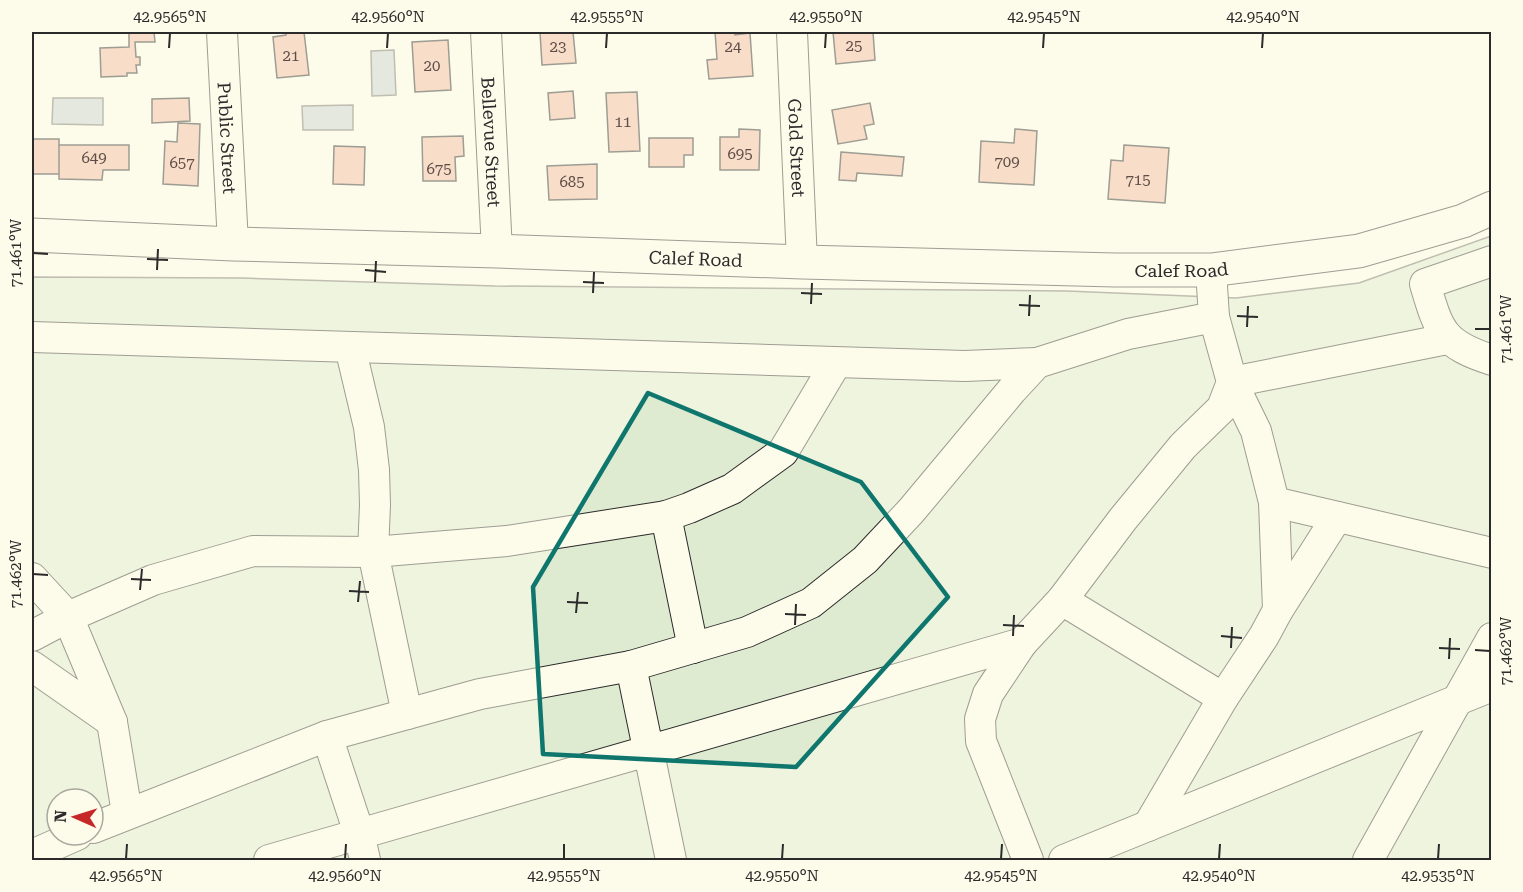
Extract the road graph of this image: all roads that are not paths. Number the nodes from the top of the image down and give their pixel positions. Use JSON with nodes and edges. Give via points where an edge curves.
{"nodes":[{"id":1,"x":222,"y":32,"type":"edge"},
{"id":2,"x":486,"y":32,"type":"edge"},
{"id":3,"x":792,"y":32,"type":"edge"},
{"id":4,"x":1491,"y":208,"type":"edge"},
{"id":5,"x":32,"y":235,"type":"edge"},
{"id":6,"x":233,"y":244,"type":"junction"},
{"id":7,"x":497,"y":251,"type":"junction"},
{"id":8,"x":1491,"y":261,"type":"edge"},
{"id":9,"x":802,"y":262,"type":"junction"},
{"id":10,"x":1211,"y":270,"type":"junction"},
{"id":11,"x":1214,"y":316,"type":"junction"},
{"id":12,"x":32,"y":338,"type":"edge"},
{"id":13,"x":1448,"y":339,"type":"junction"},
{"id":14,"x":350,"y":347,"type":"junction"},
{"id":15,"x":1491,"y":360,"type":"edge"},
{"id":16,"x":836,"y":363,"type":"junction"},
{"id":17,"x":1037,"y":363,"type":"junction"},
{"id":18,"x":1232,"y":382,"type":"junction"},
{"id":19,"x":1274,"y":502,"type":"junction"},
{"id":20,"x":666,"y":516,"type":"junction"},
{"id":21,"x":1337,"y":517,"type":"junction"},
{"id":22,"x":373,"y":552,"type":"junction"},
{"id":23,"x":1491,"y":553,"type":"edge"},
{"id":24,"x":32,"y":578,"type":"edge"},
{"id":25,"x":1062,"y":600,"type":"junction"},
{"id":26,"x":1278,"y":610,"type":"junction"},
{"id":27,"x":68,"y":616,"type":"junction"},
{"id":28,"x":32,"y":636,"type":"edge"},
{"id":29,"x":1491,"y":638,"type":"edge"},
{"id":30,"x":1022,"y":644,"type":"junction"},
{"id":31,"x":693,"y":648,"type":"junction"},
{"id":32,"x":32,"y":666,"type":"edge"},
{"id":33,"x":632,"y":666,"type":"junction"},
{"id":34,"x":1491,"y":686,"type":"edge"},
{"id":35,"x":1223,"y":698,"type":"junction"},
{"id":36,"x":1454,"y":702,"type":"junction"},
{"id":37,"x":407,"y":714,"type":"junction"},
{"id":38,"x":112,"y":722,"type":"junction"},
{"id":39,"x":327,"y":736,"type":"junction"},
{"id":40,"x":648,"y":750,"type":"junction"},
{"id":41,"x":128,"y":813,"type":"junction"},
{"id":42,"x":105,"y":823,"type":"edge"},
{"id":43,"x":1148,"y":826,"type":"junction"},
{"id":44,"x":50,"y":847,"type":"edge"},
{"id":45,"x":362,"y":847,"type":"edge"},
{"id":46,"x":32,"y":855,"type":"edge"},
{"id":47,"x":269,"y":861,"type":"edge"},
{"id":48,"x":671,"y":861,"type":"edge"},
{"id":49,"x":1028,"y":861,"type":"edge"},
{"id":50,"x":1064,"y":861,"type":"edge"},
{"id":51,"x":1368,"y":861,"type":"edge"}],
"edges":[{"from":1,"to":6,"type":"street","name":"Public Street"},
{"from":2,"to":7,"type":"street","name":"Bellevue Street"},
{"from":3,"to":9,"type":"street","name":"Gold Street"},
{"from":4,"to":10,"type":"main road","name":"Calef Road","via":[[1463,221],[1359,251]]},
{"from":5,"to":6,"type":"main road","name":"Calef Road"},
{"from":6,"to":7,"type":"main road","name":"Calef Road"},
{"from":7,"to":9,"type":"main road","name":"Calef Road"},
{"from":8,"to":13,"type":"street","via":[[1425,284],[1437,321]]},
{"from":9,"to":10,"type":"main road","name":"Calef Road"},
{"from":10,"to":11,"type":"street"},
{"from":11,"to":17,"type":"street","via":[[1128,334]]},
{"from":11,"to":18,"type":"street"},
{"from":12,"to":14,"type":"street"},
{"from":13,"to":15,"type":"street"},
{"from":13,"to":18,"type":"street"},
{"from":14,"to":16,"type":"street"},
{"from":14,"to":22,"type":"street","via":[[369,427],[374,470]]},
{"from":16,"to":17,"type":"street"},
{"from":16,"to":20,"type":"street","via":[[783,452],[732,489]]},
{"from":17,"to":31,"type":"street","via":[[865,560],[810,603],[747,632]]},
{"from":18,"to":19,"type":"street","via":[[1256,430]]},
{"from":18,"to":25,"type":"street","via":[[1222,408],[1183,446]]},
{"from":19,"to":21,"type":"street"},
{"from":19,"to":26,"type":"street"},
{"from":20,"to":22,"type":"street","via":[[507,541]]},
{"from":20,"to":31,"type":"street"},
{"from":21,"to":23,"type":"street"},
{"from":21,"to":26,"type":"street"},
{"from":22,"to":27,"type":"street","via":[[253,551],[153,580]]},
{"from":22,"to":37,"type":"street"},
{"from":24,"to":27,"type":"street"},
{"from":25,"to":30,"type":"street"},
{"from":25,"to":35,"type":"street"},
{"from":26,"to":35,"type":"street"},
{"from":27,"to":28,"type":"street"},
{"from":27,"to":38,"type":"street"},
{"from":29,"to":36,"type":"street"},
{"from":30,"to":40,"type":"street"},
{"from":30,"to":49,"type":"street","via":[[988,694],[980,719],[981,741]]},
{"from":31,"to":33,"type":"street"},
{"from":32,"to":38,"type":"street"},
{"from":33,"to":37,"type":"street","via":[[480,694]]},
{"from":33,"to":40,"type":"street"},
{"from":34,"to":36,"type":"street"},
{"from":35,"to":43,"type":"street"},
{"from":36,"to":43,"type":"street"},
{"from":36,"to":51,"type":"street"},
{"from":37,"to":39,"type":"street"},
{"from":38,"to":41,"type":"street"},
{"from":39,"to":41,"type":"street"},
{"from":39,"to":45,"type":"street"},
{"from":40,"to":45,"type":"street"},
{"from":40,"to":48,"type":"street"},
{"from":41,"to":42,"type":"street"},
{"from":43,"to":50,"type":"street"},
{"from":44,"to":46,"type":"street"},
{"from":45,"to":47,"type":"street"}]}
